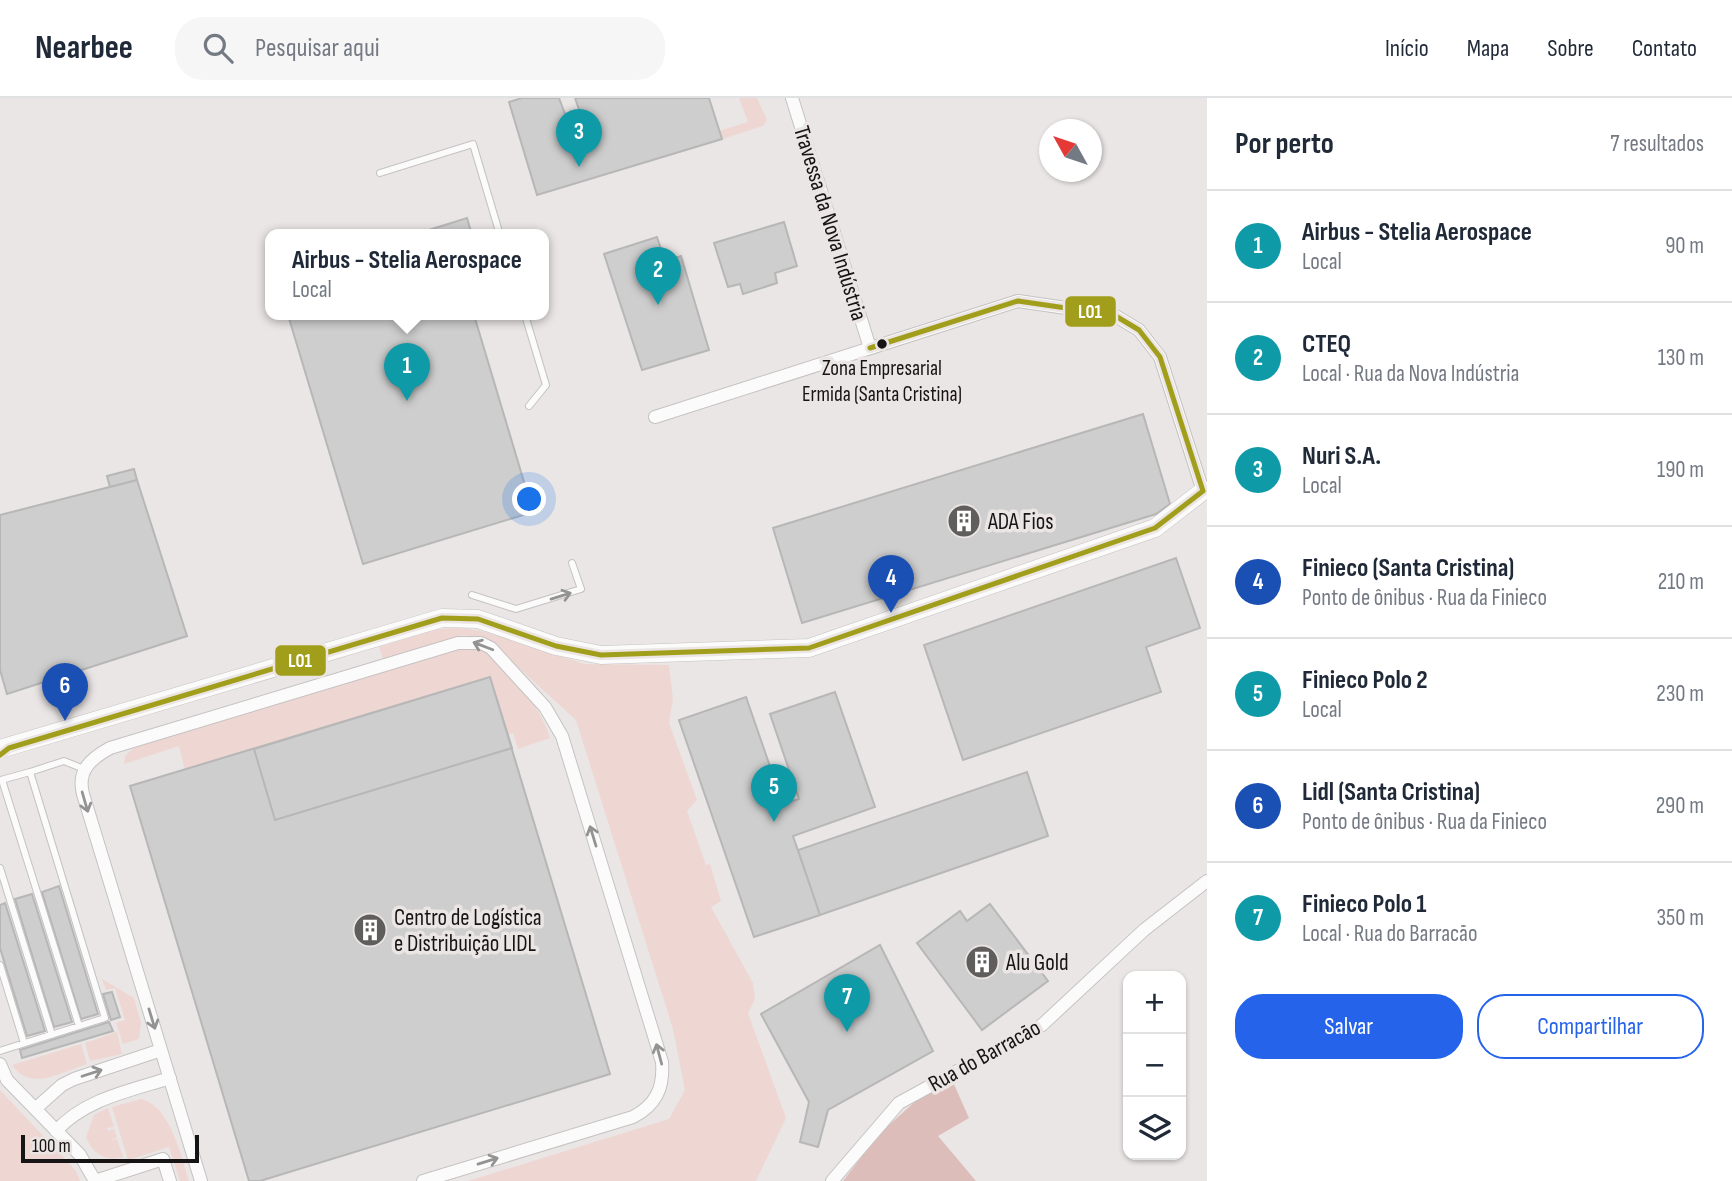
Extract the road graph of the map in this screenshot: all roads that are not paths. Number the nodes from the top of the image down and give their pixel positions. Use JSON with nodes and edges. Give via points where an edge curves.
{"nodes":[{"id":1,"x":792,"y":98,"type":"edge"},
{"id":2,"x":380,"y":173,"type":"dead end"},
{"id":3,"x":498,"y":229,"type":"edge"},
{"id":4,"x":526,"y":320,"type":"edge"},
{"id":5,"x":870,"y":348,"type":"junction"},
{"id":6,"x":528,"y":406,"type":"dead end"},
{"id":7,"x":655,"y":417,"type":"dead end"},
{"id":8,"x":1205,"y":490,"type":"edge"},
{"id":9,"x":572,"y":564,"type":"dead end"},
{"id":10,"x":472,"y":595,"type":"dead end"},
{"id":11,"x":3,"y":751,"type":"edge"},
{"id":12,"x":84,"y":769,"type":"junction"},
{"id":13,"x":30,"y":772,"type":"junction"},
{"id":14,"x":1,"y":780,"type":"edge"},
{"id":15,"x":0,"y":868,"type":"edge"},
{"id":16,"x":1207,"y":881,"type":"edge"},
{"id":17,"x":0,"y":965,"type":"edge"},
{"id":18,"x":79,"y":1026,"type":"junction"},
{"id":19,"x":52,"y":1035,"type":"junction"},
{"id":20,"x":24,"y":1044,"type":"junction"},
{"id":21,"x":161,"y":1050,"type":"junction"},
{"id":22,"x":0,"y":1051,"type":"edge"},
{"id":23,"x":0,"y":1064,"type":"edge"},
{"id":24,"x":170,"y":1078,"type":"junction"},
{"id":25,"x":35,"y":1109,"type":"junction"},
{"id":26,"x":56,"y":1131,"type":"junction"},
{"id":27,"x":95,"y":1181,"type":"edge"},
{"id":28,"x":170,"y":1181,"type":"edge"},
{"id":29,"x":201,"y":1181,"type":"edge"},
{"id":30,"x":423,"y":1181,"type":"edge"},
{"id":31,"x":832,"y":1181,"type":"edge"}],
"edges":[{"from":1,"to":5,"type":"street","name":"Travessa da Nova Indústria"},
{"from":2,"to":3,"type":"lane","via":[[472,144]]},
{"from":4,"to":6,"type":"lane","via":[[545,385]]},
{"from":5,"to":7,"type":"street"},
{"from":5,"to":8,"type":"street","via":[[1018,301],[1114,315],[1139,330],[1160,357]]},
{"from":8,"to":11,"type":"street","via":[[1155,528],[809,648],[601,655],[556,646],[478,619],[442,618]]},
{"from":10,"to":9,"type":"lane","one_way":true,"via":[[516,610],[581,589]]},
{"from":12,"to":13,"type":"lane","via":[[64,761]]},
{"from":12,"to":21,"type":"street","one_way":true,"via":[[83,794]]},
{"from":30,"to":12,"type":"street","one_way":true,"via":[[633,1117],[660,1092],[662,1062],[562,736],[545,707],[491,648],[458,643],[110,748]]},
{"from":13,"to":14,"type":"lane"},
{"from":13,"to":18,"type":"lane","via":[[105,1018]]},
{"from":14,"to":18,"type":"lane"},
{"from":15,"to":19,"type":"lane"},
{"from":16,"to":31,"type":"street","name":"Rua do Barracão","via":[[1144,930],[1042,1025],[900,1102]]},
{"from":17,"to":20,"type":"lane"},
{"from":18,"to":19,"type":"lane"},
{"from":19,"to":20,"type":"lane"},
{"from":20,"to":22,"type":"lane"},
{"from":21,"to":24,"type":"street"},
{"from":25,"to":21,"type":"street","one_way":true,"via":[[74,1079]]},
{"from":23,"to":25,"type":"street","via":[[7,1080]]},
{"from":24,"to":26,"type":"street","via":[[89,1104]]},
{"from":24,"to":29,"type":"street"},
{"from":25,"to":26,"type":"street"},
{"from":26,"to":27,"type":"street","via":[[80,1155]]},
{"from":27,"to":28,"type":"street","via":[[163,1159]]}]}
